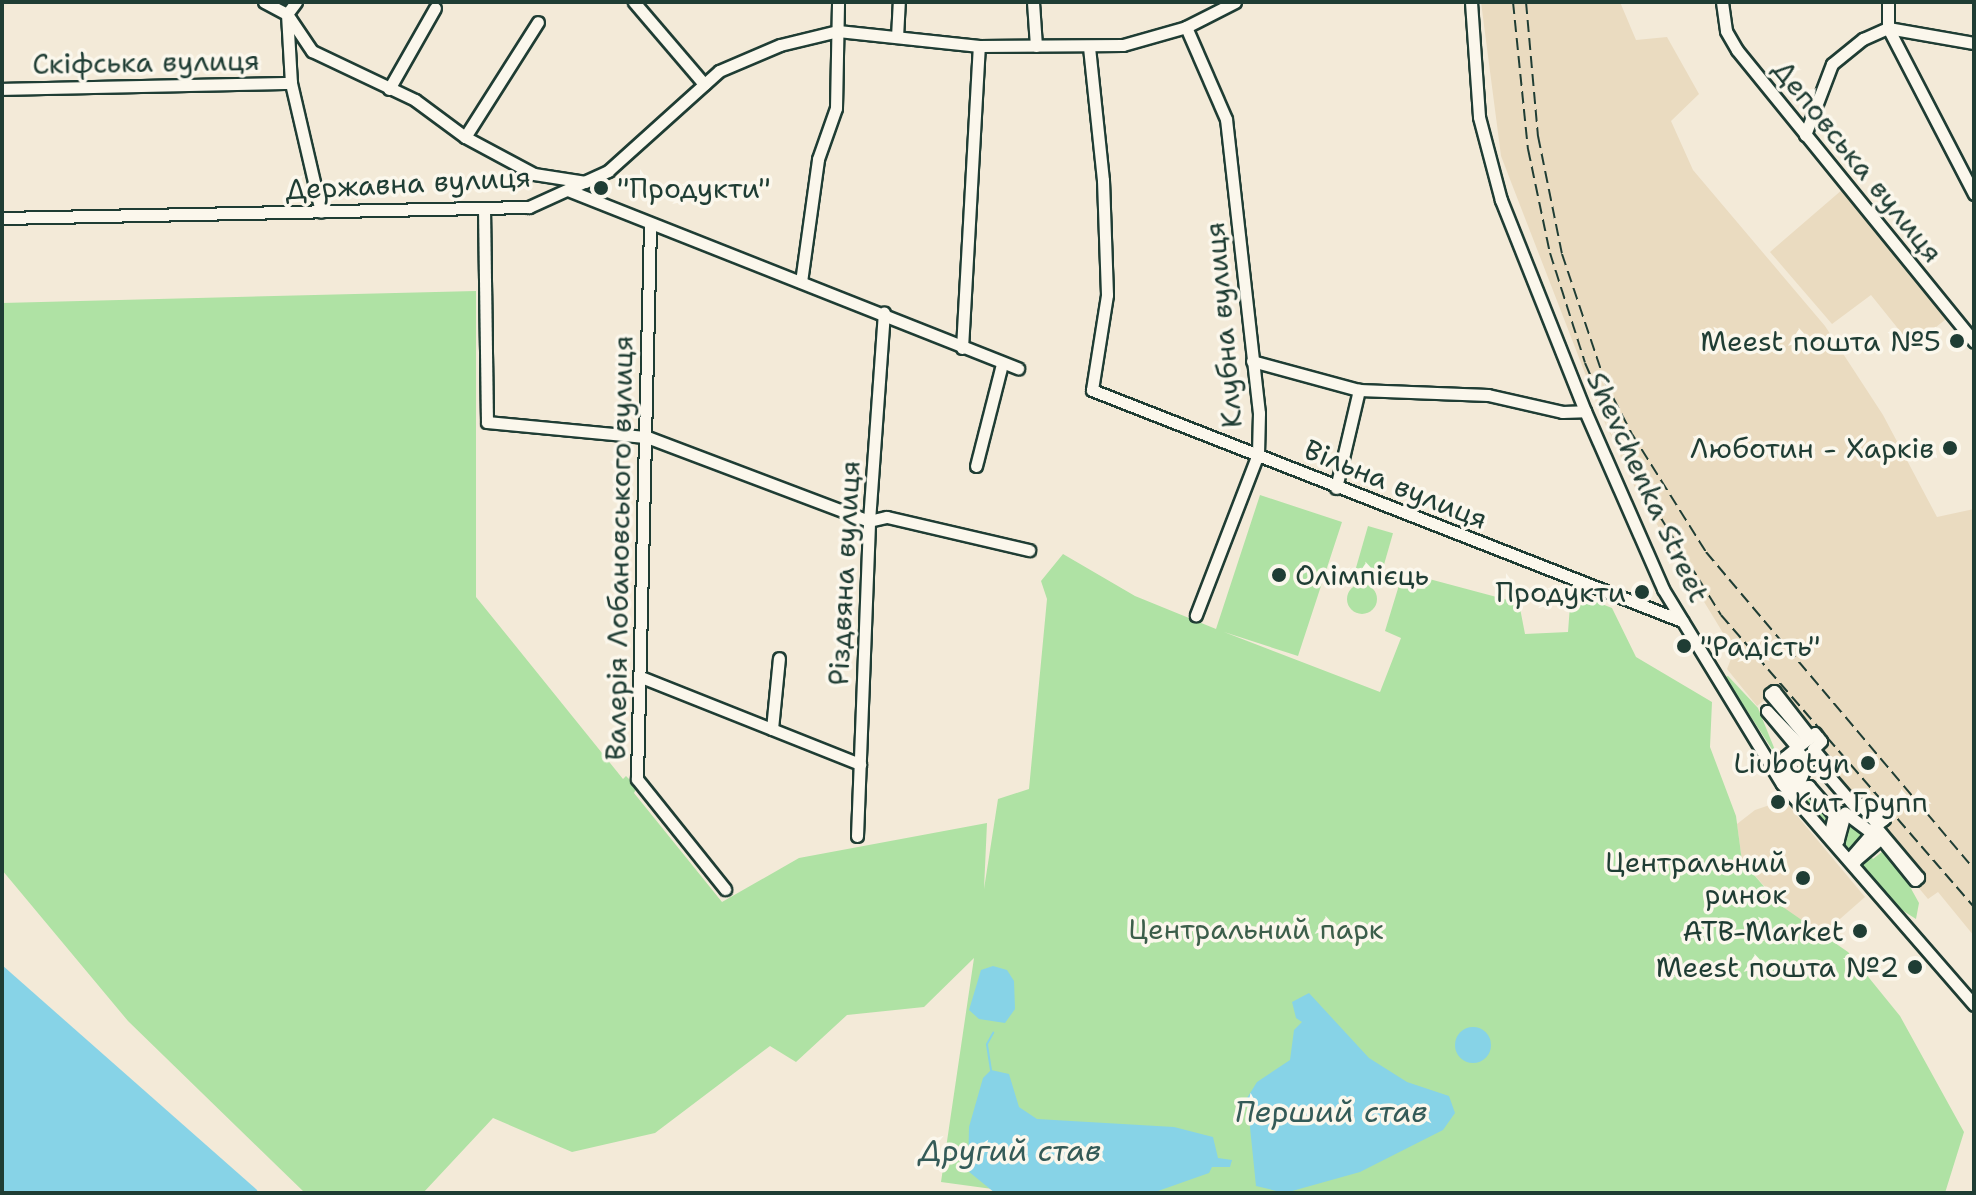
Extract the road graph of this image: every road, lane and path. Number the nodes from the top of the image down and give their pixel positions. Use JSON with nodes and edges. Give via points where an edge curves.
{"nodes":[{"id":1,"x":264,"y":2,"type":"edge"},
{"id":2,"x":296,"y":2,"type":"edge"},
{"id":3,"x":634,"y":2,"type":"edge"},
{"id":4,"x":838,"y":2,"type":"edge"},
{"id":5,"x":899,"y":2,"type":"edge"},
{"id":6,"x":1033,"y":2,"type":"edge"},
{"id":7,"x":1235,"y":2,"type":"edge"},
{"id":8,"x":1471,"y":2,"type":"edge"},
{"id":9,"x":1722,"y":2,"type":"edge"},
{"id":10,"x":1888,"y":2,"type":"edge"},
{"id":11,"x":435,"y":8,"type":"dead end"},
{"id":12,"x":287,"y":14,"type":"junction"},
{"id":13,"x":538,"y":22,"type":"dead end"},
{"id":14,"x":1186,"y":27,"type":"junction"},
{"id":15,"x":1888,"y":28,"type":"junction"},
{"id":16,"x":838,"y":31,"type":"junction"},
{"id":17,"x":897,"y":37,"type":"junction"},
{"id":18,"x":1974,"y":43,"type":"edge"},
{"id":19,"x":979,"y":46,"type":"junction"},
{"id":20,"x":1036,"y":46,"type":"junction"},
{"id":21,"x":1089,"y":47,"type":"junction"},
{"id":22,"x":312,"y":51,"type":"junction"},
{"id":23,"x":290,"y":63,"type":"junction"},
{"id":24,"x":291,"y":83,"type":"junction"},
{"id":25,"x":704,"y":84,"type":"junction"},
{"id":26,"x":2,"y":89,"type":"edge"},
{"id":27,"x":389,"y":89,"type":"junction"},
{"id":28,"x":1805,"y":135,"type":"junction"},
{"id":29,"x":465,"y":137,"type":"junction"},
{"id":30,"x":586,"y":182,"type":"junction"},
{"id":31,"x":570,"y":191,"type":"junction"},
{"id":32,"x":1974,"y":194,"type":"edge"},
{"id":33,"x":484,"y":208,"type":"junction"},
{"id":34,"x":321,"y":212,"type":"junction"},
{"id":35,"x":2,"y":218,"type":"edge"},
{"id":36,"x":650,"y":226,"type":"junction"},
{"id":37,"x":801,"y":282,"type":"junction"},
{"id":38,"x":884,"y":313,"type":"junction"},
{"id":39,"x":1974,"y":342,"type":"edge"},
{"id":40,"x":962,"y":348,"type":"junction"},
{"id":41,"x":1252,"y":361,"type":"junction"},
{"id":42,"x":1002,"y":364,"type":"junction"},
{"id":43,"x":1018,"y":368,"type":"dead end"},
{"id":44,"x":1359,"y":390,"type":"junction"},
{"id":45,"x":1585,"y":411,"type":"junction"},
{"id":46,"x":647,"y":437,"type":"junction"},
{"id":47,"x":1258,"y":454,"type":"junction"},
{"id":48,"x":976,"y":466,"type":"dead end"},
{"id":49,"x":1336,"y":488,"type":"junction"},
{"id":50,"x":869,"y":521,"type":"junction"},
{"id":51,"x":1029,"y":550,"type":"dead end"},
{"id":52,"x":1196,"y":615,"type":"dead end"},
{"id":53,"x":1682,"y":621,"type":"junction"},
{"id":54,"x":779,"y":658,"type":"dead end"},
{"id":55,"x":641,"y":677,"type":"junction"},
{"id":56,"x":772,"y":729,"type":"junction"},
{"id":57,"x":860,"y":764,"type":"junction"},
{"id":58,"x":1830,"y":832,"type":"joint"},
{"id":59,"x":857,"y":836,"type":"dead end"},
{"id":60,"x":725,"y":889,"type":"dead end"},
{"id":61,"x":1974,"y":1005,"type":"edge"}],
"edges":[{"from":1,"to":12,"type":"street"},
{"from":2,"to":12,"type":"street"},
{"from":3,"to":25,"type":"street"},
{"from":4,"to":16,"type":"street"},
{"from":5,"to":17,"type":"street"},
{"from":6,"to":20,"type":"street"},
{"from":7,"to":14,"type":"street","name":"Державна вулиця"},
{"from":8,"to":45,"type":"street","name":"Shevchenka Street","via":[[1479,117],[1489,160]]},
{"from":9,"to":28,"type":"street","name":"Деповська вулиця","via":[[1730,39]]},
{"from":10,"to":15,"type":"street"},
{"from":11,"to":27,"type":"street"},
{"from":12,"to":22,"type":"street"},
{"from":12,"to":23,"type":"street"},
{"from":13,"to":29,"type":"street"},
{"from":14,"to":21,"type":"street","name":"Державна вулиця","via":[[1123,45]]},
{"from":14,"to":41,"type":"street","name":"Клубна вулиця","via":[[1226,119]]},
{"from":15,"to":18,"type":"street"},
{"from":15,"to":28,"type":"street","via":[[1863,39],[1832,64]]},
{"from":15,"to":32,"type":"street"},
{"from":16,"to":17,"type":"street","name":"Державна вулиця"},
{"from":16,"to":25,"type":"street","name":"Державна вулиця","via":[[780,45],[719,71]]},
{"from":16,"to":37,"type":"street","via":[[836,108],[818,159]]},
{"from":17,"to":19,"type":"street","name":"Державна вулиця"},
{"from":19,"to":20,"type":"street","name":"Державна вулиця"},
{"from":19,"to":40,"type":"street"},
{"from":20,"to":21,"type":"street","name":"Державна вулиця"},
{"from":21,"to":47,"type":"street","name":"Вільна вулиця","via":[[1103,180],[1107,295],[1092,390]]},
{"from":22,"to":23,"type":"street"},
{"from":22,"to":27,"type":"street"},
{"from":23,"to":24,"type":"street"},
{"from":24,"to":26,"type":"street","name":"Скіфська вулиця"},
{"from":24,"to":34,"type":"street"},
{"from":25,"to":30,"type":"street","name":"Державна вулиця","via":[[608,171]]},
{"from":27,"to":29,"type":"street","via":[[415,100]]},
{"from":28,"to":39,"type":"street","name":"Деповська вулиця"},
{"from":29,"to":30,"type":"street","via":[[534,174]]},
{"from":30,"to":31,"type":"street","name":"Державна вулиця"},
{"from":31,"to":33,"type":"street","name":"Державна вулиця","via":[[529,207]]},
{"from":31,"to":36,"type":"street"},
{"from":33,"to":34,"type":"street","name":"Державна вулиця"},
{"from":33,"to":46,"type":"street","via":[[487,422]]},
{"from":34,"to":35,"type":"street","name":"Державна вулиця"},
{"from":36,"to":37,"type":"street"},
{"from":36,"to":46,"type":"street","name":"Валерія Лобановського вулиця"},
{"from":37,"to":38,"type":"street"},
{"from":38,"to":40,"type":"street"},
{"from":38,"to":50,"type":"street","name":"Різдвяна вулиця"},
{"from":40,"to":42,"type":"street"},
{"from":41,"to":44,"type":"street"},
{"from":41,"to":47,"type":"street","name":"Клубна вулиця"},
{"from":42,"to":43,"type":"street"},
{"from":42,"to":48,"type":"street"},
{"from":44,"to":45,"type":"street","via":[[1488,395],[1562,412]]},
{"from":44,"to":49,"type":"street"},
{"from":45,"to":53,"type":"street","name":"Shevchenka Street"},
{"from":46,"to":50,"type":"street"},
{"from":46,"to":55,"type":"street","name":"Валерія Лобановського вулиця"},
{"from":47,"to":49,"type":"street","name":"Вільна вулиця"},
{"from":47,"to":52,"type":"street","name":"Клубна вулиця"},
{"from":49,"to":53,"type":"street","name":"Вільна вулиця"},
{"from":50,"to":51,"type":"street","via":[[887,517]]},
{"from":50,"to":57,"type":"street","name":"Різдвяна вулиця"},
{"from":53,"to":61,"type":"street","name":"Shevchenka Street","via":[[1782,784]]},
{"from":54,"to":56,"type":"street"},
{"from":55,"to":56,"type":"street"},
{"from":55,"to":60,"type":"street","name":"Валерія Лобановського вулиця","via":[[637,779]]},
{"from":56,"to":57,"type":"street"},
{"from":57,"to":59,"type":"street","name":"Різдвяна вулиця"},
{"from":58,"to":58,"type":"street","via":[[1838,840],[1847,814],[1874,836],[1851,857],[1855,861],[1881,838],[1915,880],[1918,877],[1875,826],[1884,819],[1879,814],[1873,819],[1860,804],[1856,808],[1820,766],[1824,762],[1813,749],[1821,741],[1815,733],[1810,737],[1774,691],[1770,694],[1808,739],[1800,745],[1767,711],[1797,747],[1785,757],[1799,753],[1808,761],[1799,782],[1778,769],[1793,788],[1809,786],[1834,815]]}]}
